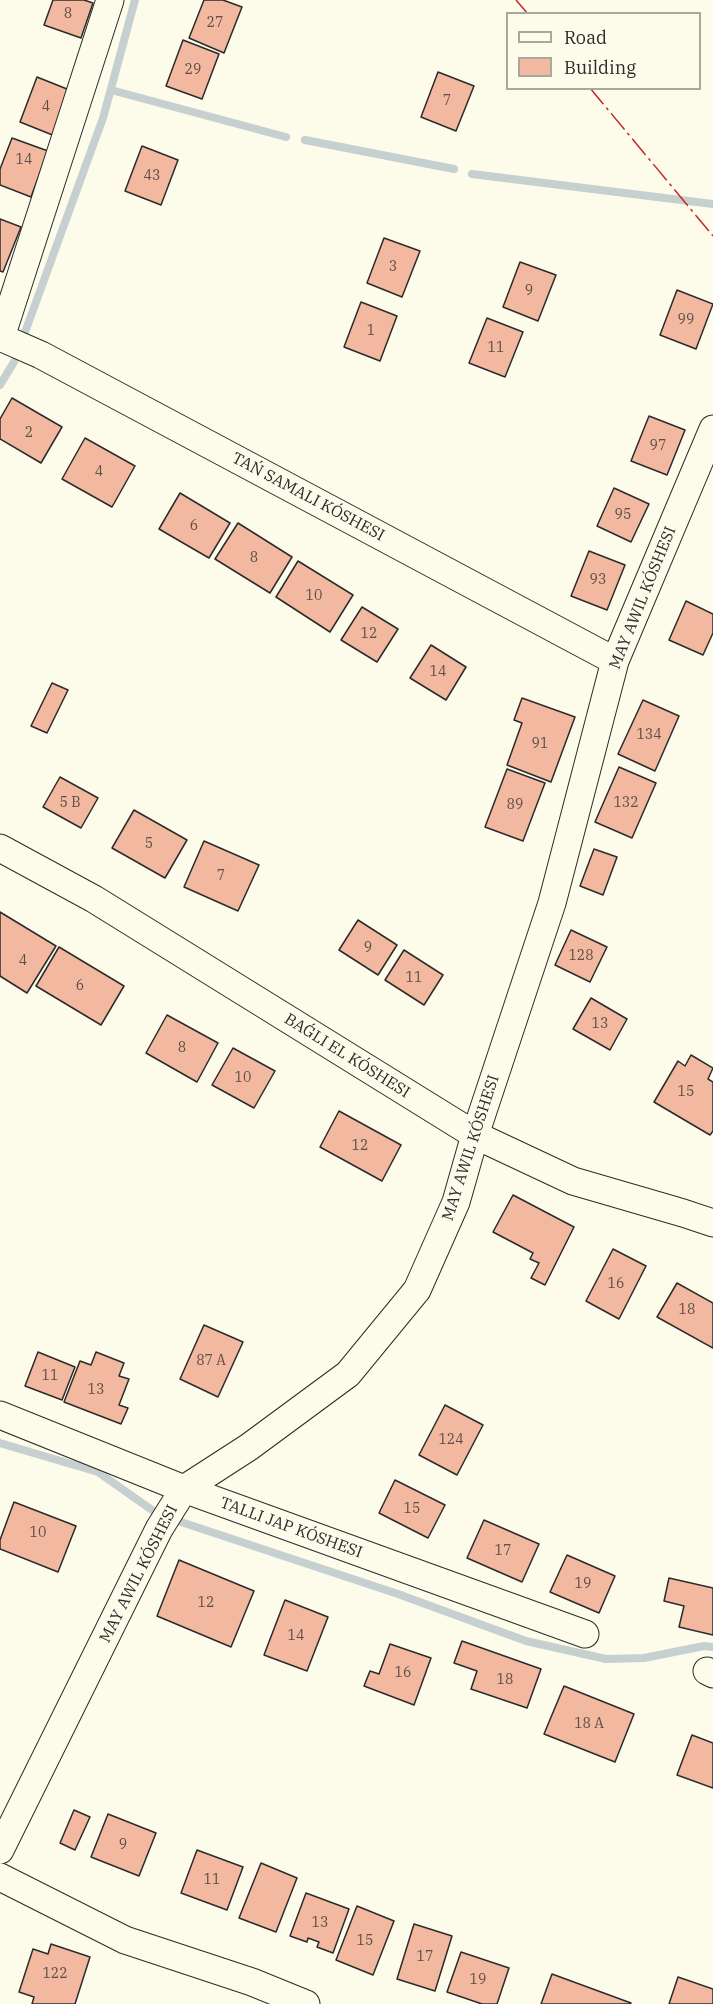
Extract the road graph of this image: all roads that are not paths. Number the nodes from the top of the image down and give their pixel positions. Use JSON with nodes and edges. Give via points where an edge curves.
{"nodes":[{"id":1,"x":110,"y":0,"type":"edge"},
{"id":2,"x":1,"y":337,"type":"edge"},
{"id":3,"x":713,"y":429,"type":"edge"},
{"id":4,"x":615,"y":661,"type":"junction"},
{"id":5,"x":0,"y":848,"type":"edge"},
{"id":6,"x":475,"y":1135,"type":"junction"},
{"id":7,"x":713,"y":1223,"type":"edge"},
{"id":8,"x":0,"y":1415,"type":"edge"},
{"id":9,"x":183,"y":1489,"type":"junction"},
{"id":10,"x":585,"y":1634,"type":"dead end"},
{"id":11,"x":0,"y":1851,"type":"edge"},
{"id":12,"x":0,"y":1877,"type":"edge"},
{"id":13,"x":306,"y":2004,"type":"edge"}],
"edges":[{"from":1,"to":2,"type":"street"},
{"from":2,"to":4,"type":"street"},
{"from":3,"to":4,"type":"street"},
{"from":4,"to":6,"type":"street","via":[[552,903]]},
{"from":5,"to":6,"type":"street","via":[[94,899]]},
{"from":6,"to":7,"type":"street","via":[[573,1181]]},
{"from":6,"to":9,"type":"street","via":[[456,1202],[417,1290],[348,1374],[249,1447]]},
{"from":8,"to":9,"type":"street"},
{"from":9,"to":10,"type":"street"},
{"from":9,"to":11,"type":"street","via":[[159,1529]]},
{"from":12,"to":13,"type":"street","via":[[126,1940]]}]}
